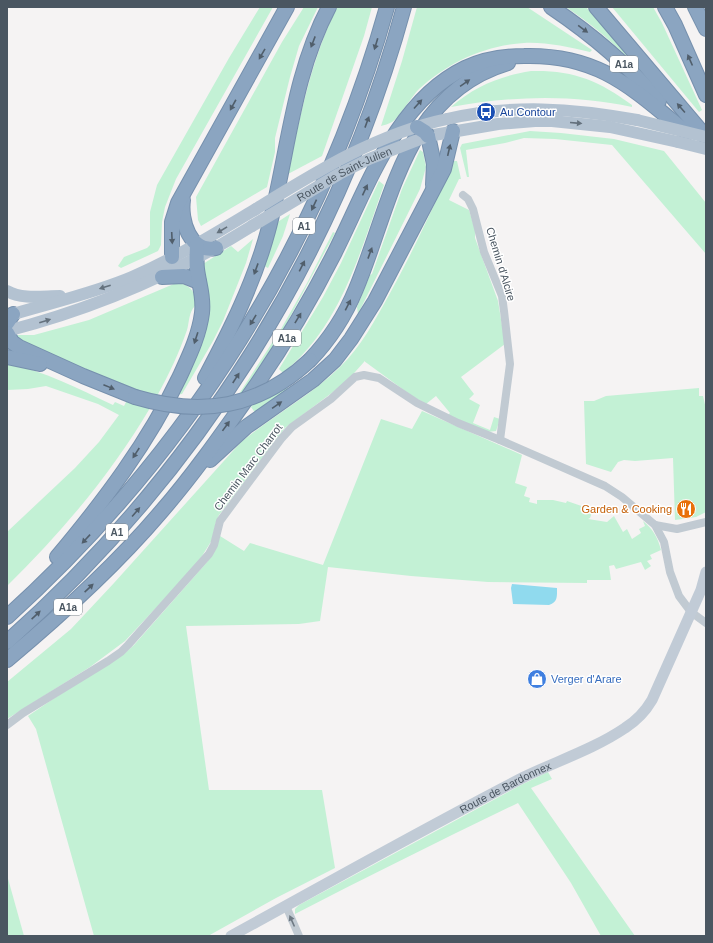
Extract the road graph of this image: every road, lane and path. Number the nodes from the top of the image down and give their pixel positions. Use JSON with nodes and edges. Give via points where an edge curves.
{"nodes":[{"id":1,"x":287,"y":7,"type":"edge"},
{"id":2,"x":294,"y":7,"type":"edge"},
{"id":3,"x":329,"y":7,"type":"edge"},
{"id":4,"x":386,"y":7,"type":"edge"},
{"id":5,"x":404,"y":7,"type":"edge"},
{"id":6,"x":551,"y":7,"type":"edge"},
{"id":7,"x":596,"y":7,"type":"edge"},
{"id":8,"x":665,"y":7,"type":"edge"},
{"id":9,"x":695,"y":7,"type":"edge"},
{"id":10,"x":706,"y":29,"type":"edge"},
{"id":11,"x":272,"y":36,"type":"junction"},
{"id":12,"x":545,"y":56,"type":"junction"},
{"id":13,"x":706,"y":95,"type":"edge"},
{"id":14,"x":450,"y":125,"type":"junction"},
{"id":15,"x":417,"y":127,"type":"junction"},
{"id":16,"x":687,"y":133,"type":"junction"},
{"id":17,"x":706,"y":137,"type":"edge"},
{"id":18,"x":431,"y":138,"type":"junction"},
{"id":19,"x":706,"y":149,"type":"edge"},
{"id":20,"x":706,"y":156,"type":"edge"},
{"id":21,"x":184,"y":194,"type":"junction"},
{"id":22,"x":430,"y":194,"type":"junction"},
{"id":23,"x":463,"y":195,"type":"dead end"},
{"id":24,"x":197,"y":244,"type":"junction"},
{"id":25,"x":216,"y":248,"type":"junction"},
{"id":26,"x":172,"y":257,"type":"junction"},
{"id":27,"x":197,"y":259,"type":"junction"},
{"id":28,"x":162,"y":277,"type":"junction"},
{"id":29,"x":199,"y":282,"type":"junction"},
{"id":30,"x":7,"y":291,"type":"edge"},
{"id":31,"x":78,"y":295,"type":"junction"},
{"id":32,"x":9,"y":318,"type":"edge"},
{"id":33,"x":7,"y":332,"type":"edge"},
{"id":34,"x":7,"y":357,"type":"edge"},
{"id":35,"x":58,"y":367,"type":"junction"},
{"id":36,"x":180,"y":426,"type":"junction"},
{"id":37,"x":500,"y":440,"type":"junction"},
{"id":38,"x":178,"y":491,"type":"junction"},
{"id":39,"x":706,"y":522,"type":"edge"},
{"id":40,"x":655,"y":525,"type":"junction"},
{"id":41,"x":706,"y":575,"type":"edge"},
{"id":42,"x":691,"y":612,"type":"junction"},
{"id":43,"x":8,"y":616,"type":"edge"},
{"id":44,"x":706,"y":623,"type":"edge"},
{"id":45,"x":7,"y":642,"type":"edge"},
{"id":46,"x":7,"y":660,"type":"edge"},
{"id":47,"x":7,"y":725,"type":"edge"},
{"id":48,"x":286,"y":906,"type":"junction"},
{"id":49,"x":231,"y":936,"type":"edge"},
{"id":50,"x":299,"y":936,"type":"edge"}],
"edges":[{"from":1,"to":11,"type":"highway"},
{"from":2,"to":11,"type":"highway"},
{"from":3,"to":36,"type":"highway","one_way":true,"via":[[313,41],[302,76],[268,231],[258,263],[234,323]]},
{"from":4,"to":36,"type":"highway","number":"A1","one_way":true,"via":[[350,119],[306,221],[271,290],[245,333]]},
{"from":45,"to":5,"type":"highway","number":"A1","one_way":true,"via":[[79,574],[129,520],[191,443],[248,360],[298,274],[339,189],[378,89]]},
{"from":6,"to":16,"type":"highway","number":"A1a","one_way":true,"via":[[618,59]]},
{"from":17,"to":7,"type":"highway","number":"A1a","one_way":true},
{"from":13,"to":8,"type":"highway","one_way":true},
{"from":9,"to":10,"type":"highway"},
{"from":11,"to":21,"type":"highway","one_way":true},
{"from":12,"to":16,"type":"highway","number":"A1a","via":[[579,61],[616,78],[635,90]]},
{"from":35,"to":12,"type":"highway","one_way":true,"bridge":true,"via":[[135,397],[183,407],[208,407],[232,403],[277,386],[298,372],[334,332],[367,261],[400,170],[429,117],[447,96],[470,79],[506,64]]},
{"from":38,"to":12,"type":"highway","number":"A1a","one_way":true,"via":[[258,383],[284,342],[334,255],[374,172],[416,106],[445,80],[473,65],[501,57]]},
{"from":14,"to":15,"type":"main road","name":"Route de Saint-Julien","bridge":true},
{"from":14,"to":17,"type":"main road","name":"Route de Saint-Julien","bridge":true,"via":[[486,112],[540,108],[584,111],[637,120]]},
{"from":14,"to":18,"type":"main road","name":"Route de Saint-Julien"},
{"from":14,"to":19,"type":"main road","name":"Route de Saint-Julien","one_way":true,"bridge":true,"via":[[552,121],[596,125]]},
{"from":22,"to":14,"type":"highway","one_way":true,"via":[[444,169]]},
{"from":15,"to":18,"type":"highway","bridge":true},
{"from":15,"to":24,"type":"main road","name":"Route de Saint-Julien","one_way":true,"bridge":true,"via":[[344,157]]},
{"from":16,"to":20,"type":"highway","number":"A1a"},
{"from":18,"to":22,"type":"highway","via":[[434,171]]},
{"from":18,"to":25,"type":"main road","name":"Route de Saint-Julien","bridge":true,"via":[[368,159]]},
{"from":21,"to":24,"type":"highway","via":[[184,221],[189,236]]},
{"from":21,"to":26,"type":"highway","one_way":true,"via":[[173,219]]},
{"from":38,"to":22,"type":"highway","one_way":true,"via":[[234,437],[313,380],[341,353],[375,301]]},
{"from":23,"to":37,"type":"street","name":"Chemin d'Alcire","via":[[473,208],[484,252],[502,296],[510,364]]},
{"from":24,"to":25,"type":"highway","via":[[209,249]]},
{"from":24,"to":26,"type":"main road","name":"Route de Saint-Julien"},
{"from":24,"to":27,"type":"highway"},
{"from":25,"to":27,"type":"main road","name":"Route de Saint-Julien"},
{"from":26,"to":31,"type":"main road","name":"Route de Saint-Julien","one_way":true,"via":[[132,277]]},
{"from":27,"to":28,"type":"main road","name":"Route de Saint-Julien"},
{"from":27,"to":29,"type":"highway"},
{"from":28,"to":29,"type":"highway","via":[[184,276]]},
{"from":33,"to":28,"type":"main road","name":"Route de Saint-Julien","one_way":true,"via":[[89,306]]},
{"from":29,"to":43,"type":"highway","one_way":true,"via":[[203,300],[200,325],[189,356],[143,443],[104,500]]},
{"from":30,"to":31,"type":"main road","via":[[25,297]]},
{"from":31,"to":32,"type":"main road","name":"Route de Saint-Julien"},
{"from":33,"to":35,"type":"highway","via":[[16,345]]},
{"from":34,"to":35,"type":"highway"},
{"from":36,"to":43,"type":"highway","number":"A1","one_way":true,"via":[[99,525]]},
{"from":37,"to":40,"type":"street","name":"Chemin Marc Charrot","via":[[605,486]]},
{"from":37,"to":47,"type":"street","name":"Chemin Marc Charrot","via":[[417,403],[379,378],[364,375],[355,377],[331,399],[292,427],[281,439],[220,521],[209,554],[121,652]]},
{"from":46,"to":38,"type":"highway","number":"A1a","one_way":true,"via":[[112,566]]},
{"from":39,"to":40,"type":"street","via":[[678,529]]},
{"from":40,"to":42,"type":"street","via":[[664,542],[674,586]]},
{"from":41,"to":42,"type":"street","name":"Route de Bardonnex"},
{"from":42,"to":44,"type":"street"},
{"from":42,"to":48,"type":"street","name":"Route de Bardonnex","via":[[652,700],[637,720],[610,737],[525,777]]},
{"from":48,"to":49,"type":"street","name":"Route de Bardonnex"},
{"from":50,"to":48,"type":"street","one_way":true}]}
